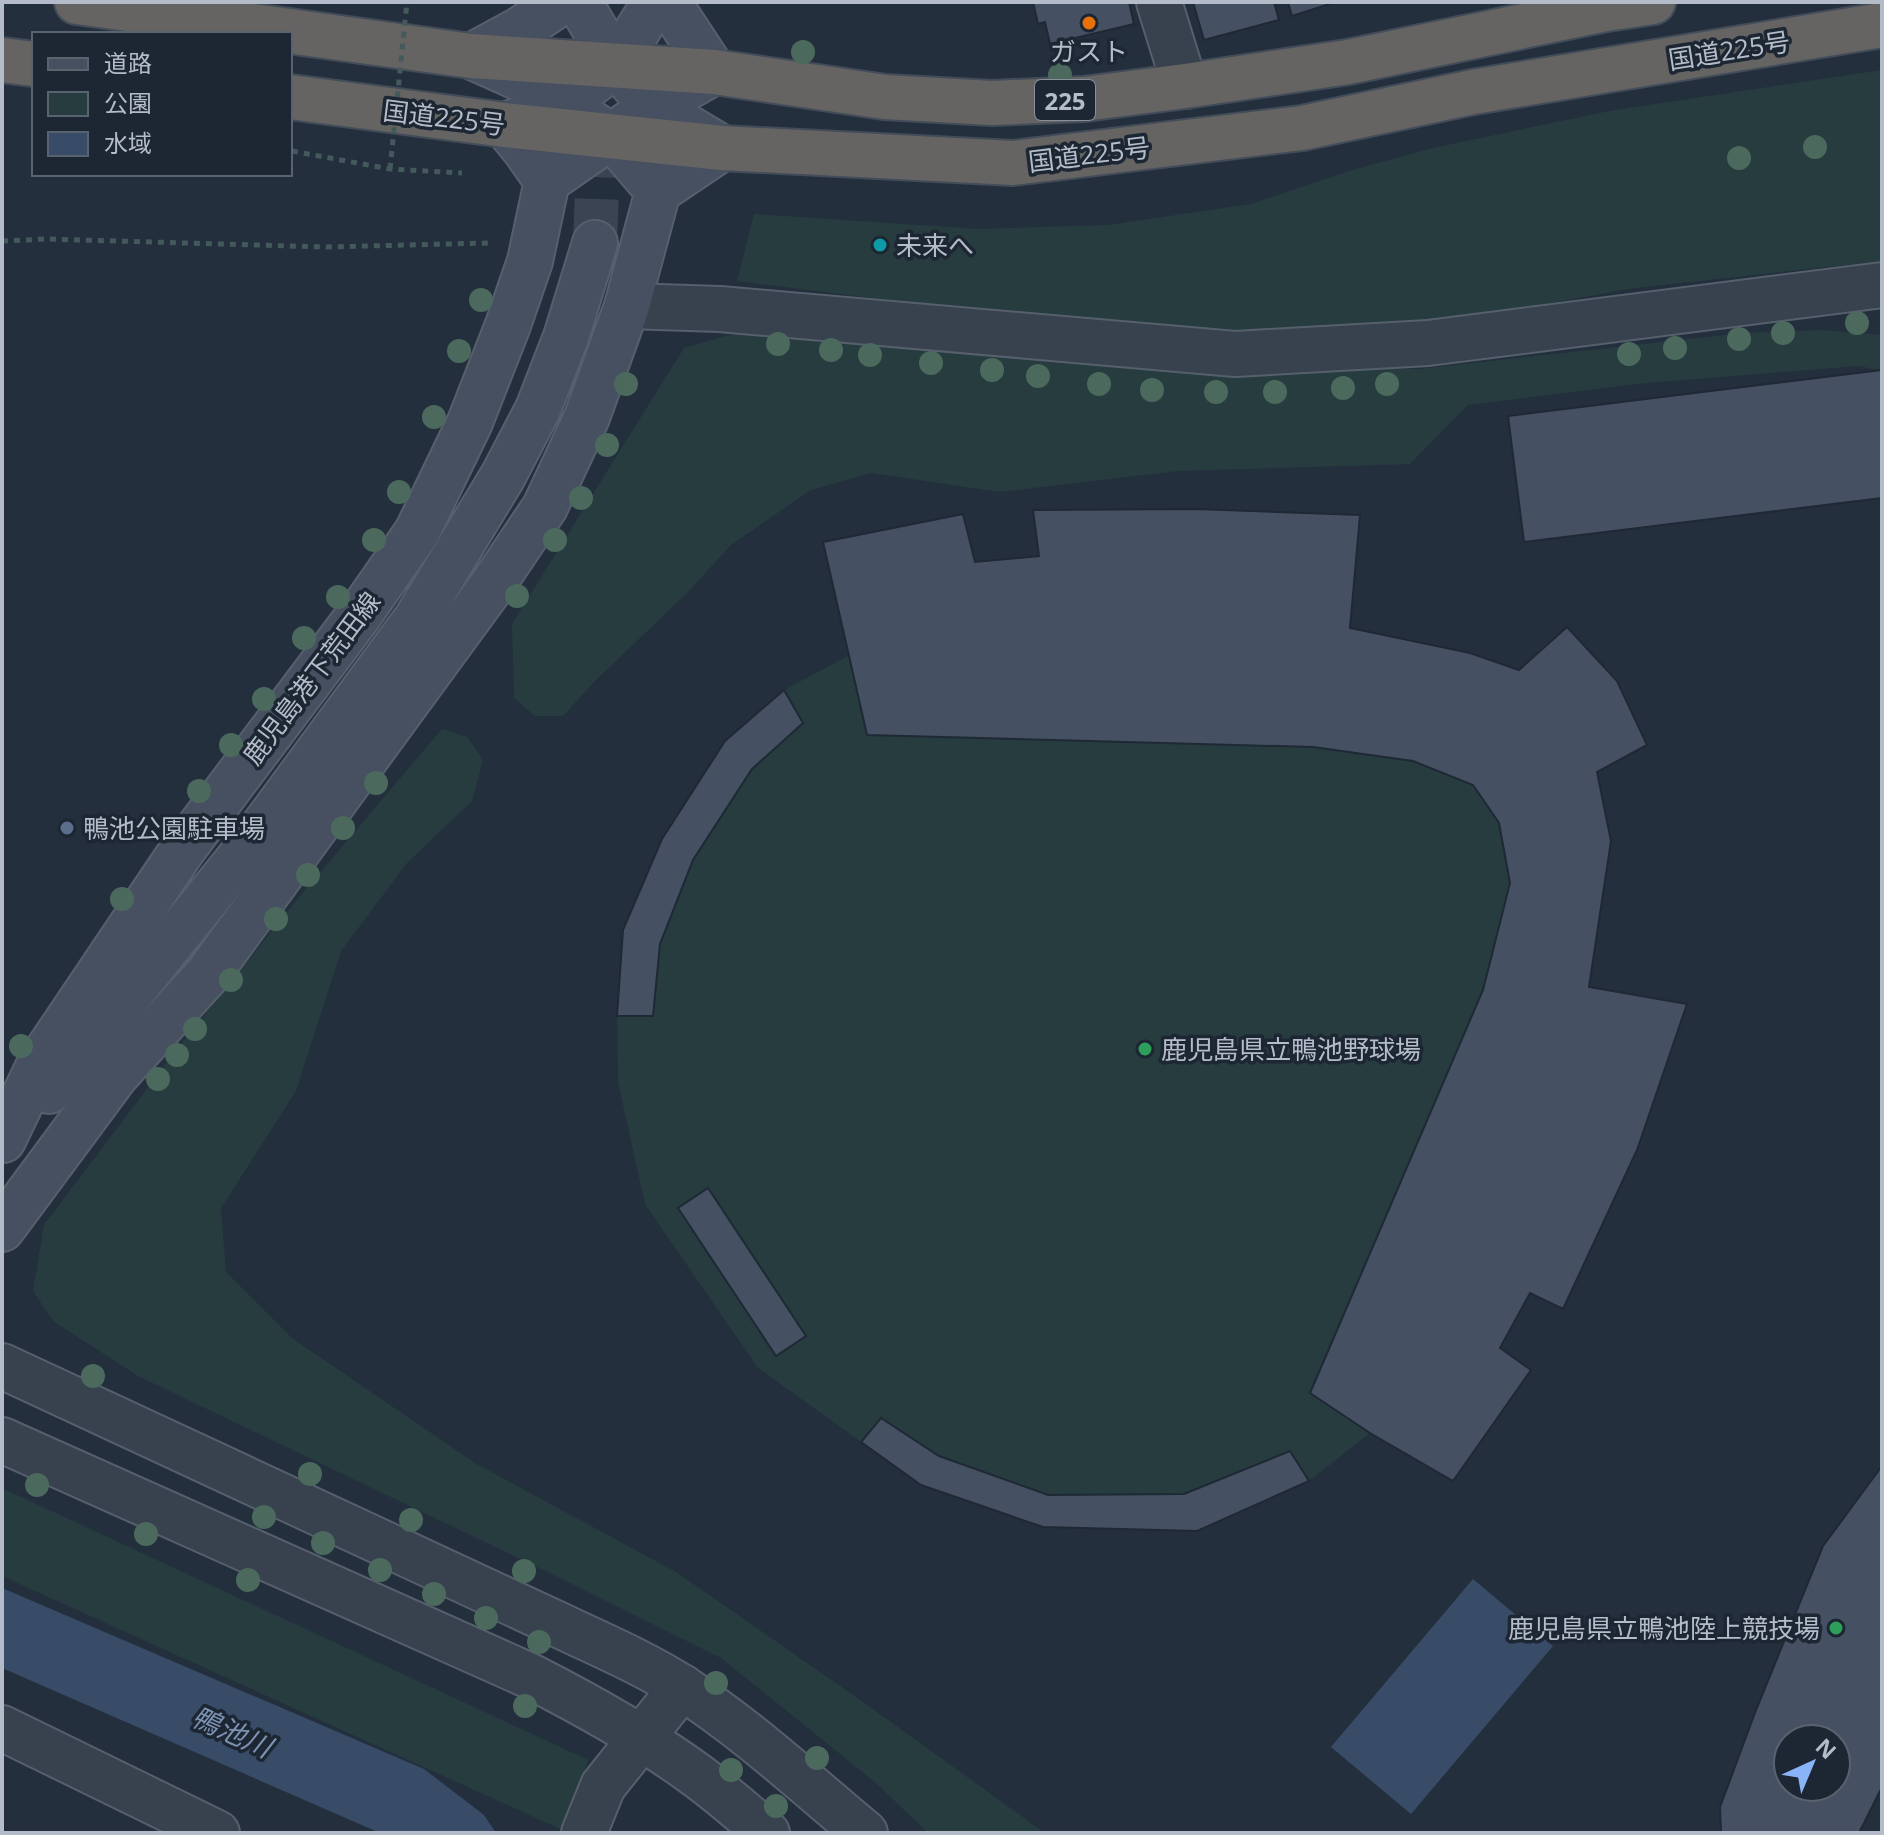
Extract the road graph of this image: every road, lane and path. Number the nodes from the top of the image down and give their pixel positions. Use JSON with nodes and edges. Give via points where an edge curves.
{"nodes":[{"id":1,"x":77,"y":2,"type":"edge"},
{"id":2,"x":407,"y":2,"type":"edge"},
{"id":3,"x":561,"y":2,"type":"edge"},
{"id":4,"x":579,"y":2,"type":"edge"},
{"id":5,"x":655,"y":2,"type":"edge"},
{"id":6,"x":668,"y":2,"type":"edge"},
{"id":7,"x":1159,"y":2,"type":"edge"},
{"id":8,"x":1653,"y":2,"type":"edge"},
{"id":9,"x":1604,"y":6,"type":"edge"},
{"id":10,"x":1882,"y":25,"type":"edge"},
{"id":11,"x":471,"y":56,"type":"junction"},
{"id":12,"x":2,"y":60,"type":"edge"},
{"id":13,"x":32,"y":64,"type":"edge"},
{"id":14,"x":616,"y":65,"type":"junction"},
{"id":15,"x":714,"y":72,"type":"junction"},
{"id":16,"x":1185,"y":86,"type":"junction"},
{"id":17,"x":292,"y":97,"type":"edge"},
{"id":18,"x":563,"y":104,"type":"junction"},
{"id":19,"x":653,"y":107,"type":"junction"},
{"id":20,"x":505,"y":125,"type":"junction"},
{"id":21,"x":611,"y":136,"type":"junction"},
{"id":22,"x":722,"y":148,"type":"junction"},
{"id":23,"x":292,"y":151,"type":"dead end"},
{"id":24,"x":390,"y":169,"type":"junction"},
{"id":25,"x":462,"y":173,"type":"dead end"},
{"id":26,"x":547,"y":181,"type":"junction"},
{"id":27,"x":658,"y":191,"type":"junction"},
{"id":28,"x":2,"y":241,"type":"edge"},
{"id":29,"x":489,"y":243,"type":"dead end"},
{"id":30,"x":595,"y":243,"type":"tunnel mouth"},
{"id":31,"x":1882,"y":285,"type":"edge"},
{"id":32,"x":627,"y":306,"type":"junction"},
{"id":33,"x":246,"y":850,"type":"junction"},
{"id":34,"x":116,"y":1075,"type":"junction"},
{"id":35,"x":3,"y":1140,"type":"edge"},
{"id":36,"x":2,"y":1229,"type":"edge"},
{"id":37,"x":2,"y":1366,"type":"edge"},
{"id":38,"x":2,"y":1440,"type":"edge"},
{"id":39,"x":682,"y":1687,"type":"junction"},
{"id":40,"x":2,"y":1728,"type":"edge"},
{"id":41,"x":642,"y":1738,"type":"junction"},
{"id":42,"x":217,"y":1833,"type":"edge"},
{"id":43,"x":584,"y":1833,"type":"edge"},
{"id":44,"x":767,"y":1833,"type":"edge"},
{"id":45,"x":865,"y":1833,"type":"edge"}],
"edges":[{"from":1,"to":11,"type":"highway","number":"225"},
{"from":2,"to":24,"type":"path","bridge":true},
{"from":3,"to":11,"type":"main road"},
{"from":4,"to":14,"type":"main road"},
{"from":5,"to":14,"type":"main road"},
{"from":6,"to":15,"type":"main road"},
{"from":7,"to":16,"type":"street"},
{"from":8,"to":9,"type":"highway","number":"225"},
{"from":9,"to":16,"type":"highway","number":"225","via":[[1348,62]]},
{"from":10,"to":22,"type":"highway","name":"国道225号","number":"225","via":[[1473,92],[1302,128],[1013,163]]},
{"from":11,"to":14,"type":"highway","number":"225"},
{"from":11,"to":18,"type":"main road"},
{"from":12,"to":13,"type":"highway"},
{"from":14,"to":15,"type":"highway","number":"225"},
{"from":14,"to":18,"type":"main road"},
{"from":14,"to":19,"type":"main road"},
{"from":15,"to":16,"type":"highway","number":"225","via":[[885,97],[992,103],[1084,99]]},
{"from":15,"to":19,"type":"main road"},
{"from":17,"to":20,"type":"highway","name":"国道225号","number":"225"},
{"from":18,"to":20,"type":"main road"},
{"from":18,"to":21,"type":"main road"},
{"from":19,"to":21,"type":"main road"},
{"from":19,"to":22,"type":"main road"},
{"from":20,"to":21,"type":"highway","name":"国道225号","number":"225"},
{"from":20,"to":26,"type":"main road"},
{"from":21,"to":22,"type":"highway","name":"国道225号","number":"225"},
{"from":21,"to":26,"type":"main road"},
{"from":21,"to":27,"type":"main road"},
{"from":22,"to":27,"type":"main road"},
{"from":23,"to":24,"type":"path"},
{"from":24,"to":25,"type":"path"},
{"from":26,"to":35,"type":"main road","name":"鹿児島港下荒田線","via":[[530,261],[508,325],[470,422],[417,532],[183,849],[43,1057]]},
{"from":27,"to":32,"type":"main road","name":"鹿児島港下荒田線"},
{"from":28,"to":29,"type":"path","via":[[326,247]]},
{"from":30,"to":33,"type":"main road","name":"鹿児島港下荒田線","via":[[561,352],[503,476],[417,618]]},
{"from":31,"to":32,"type":"street","via":[[1428,343],[1235,354],[720,309]]},
{"from":32,"to":34,"type":"main road","name":"鹿児島港下荒田線","via":[[587,417],[545,507],[208,974]]},
{"from":33,"to":34,"type":"main road","name":"鹿児島港下荒田線"},
{"from":33,"to":35,"type":"main road","name":"鹿児島港下荒田線","via":[[63,1077]]},
{"from":34,"to":36,"type":"main road","name":"鹿児島港下荒田線"},
{"from":37,"to":39,"type":"street"},
{"from":38,"to":41,"type":"street","via":[[530,1676]]},
{"from":39,"to":41,"type":"street"},
{"from":39,"to":45,"type":"street"},
{"from":40,"to":42,"type":"street"},
{"from":41,"to":43,"type":"street","via":[[603,1786]]},
{"from":41,"to":44,"type":"street"}]}
